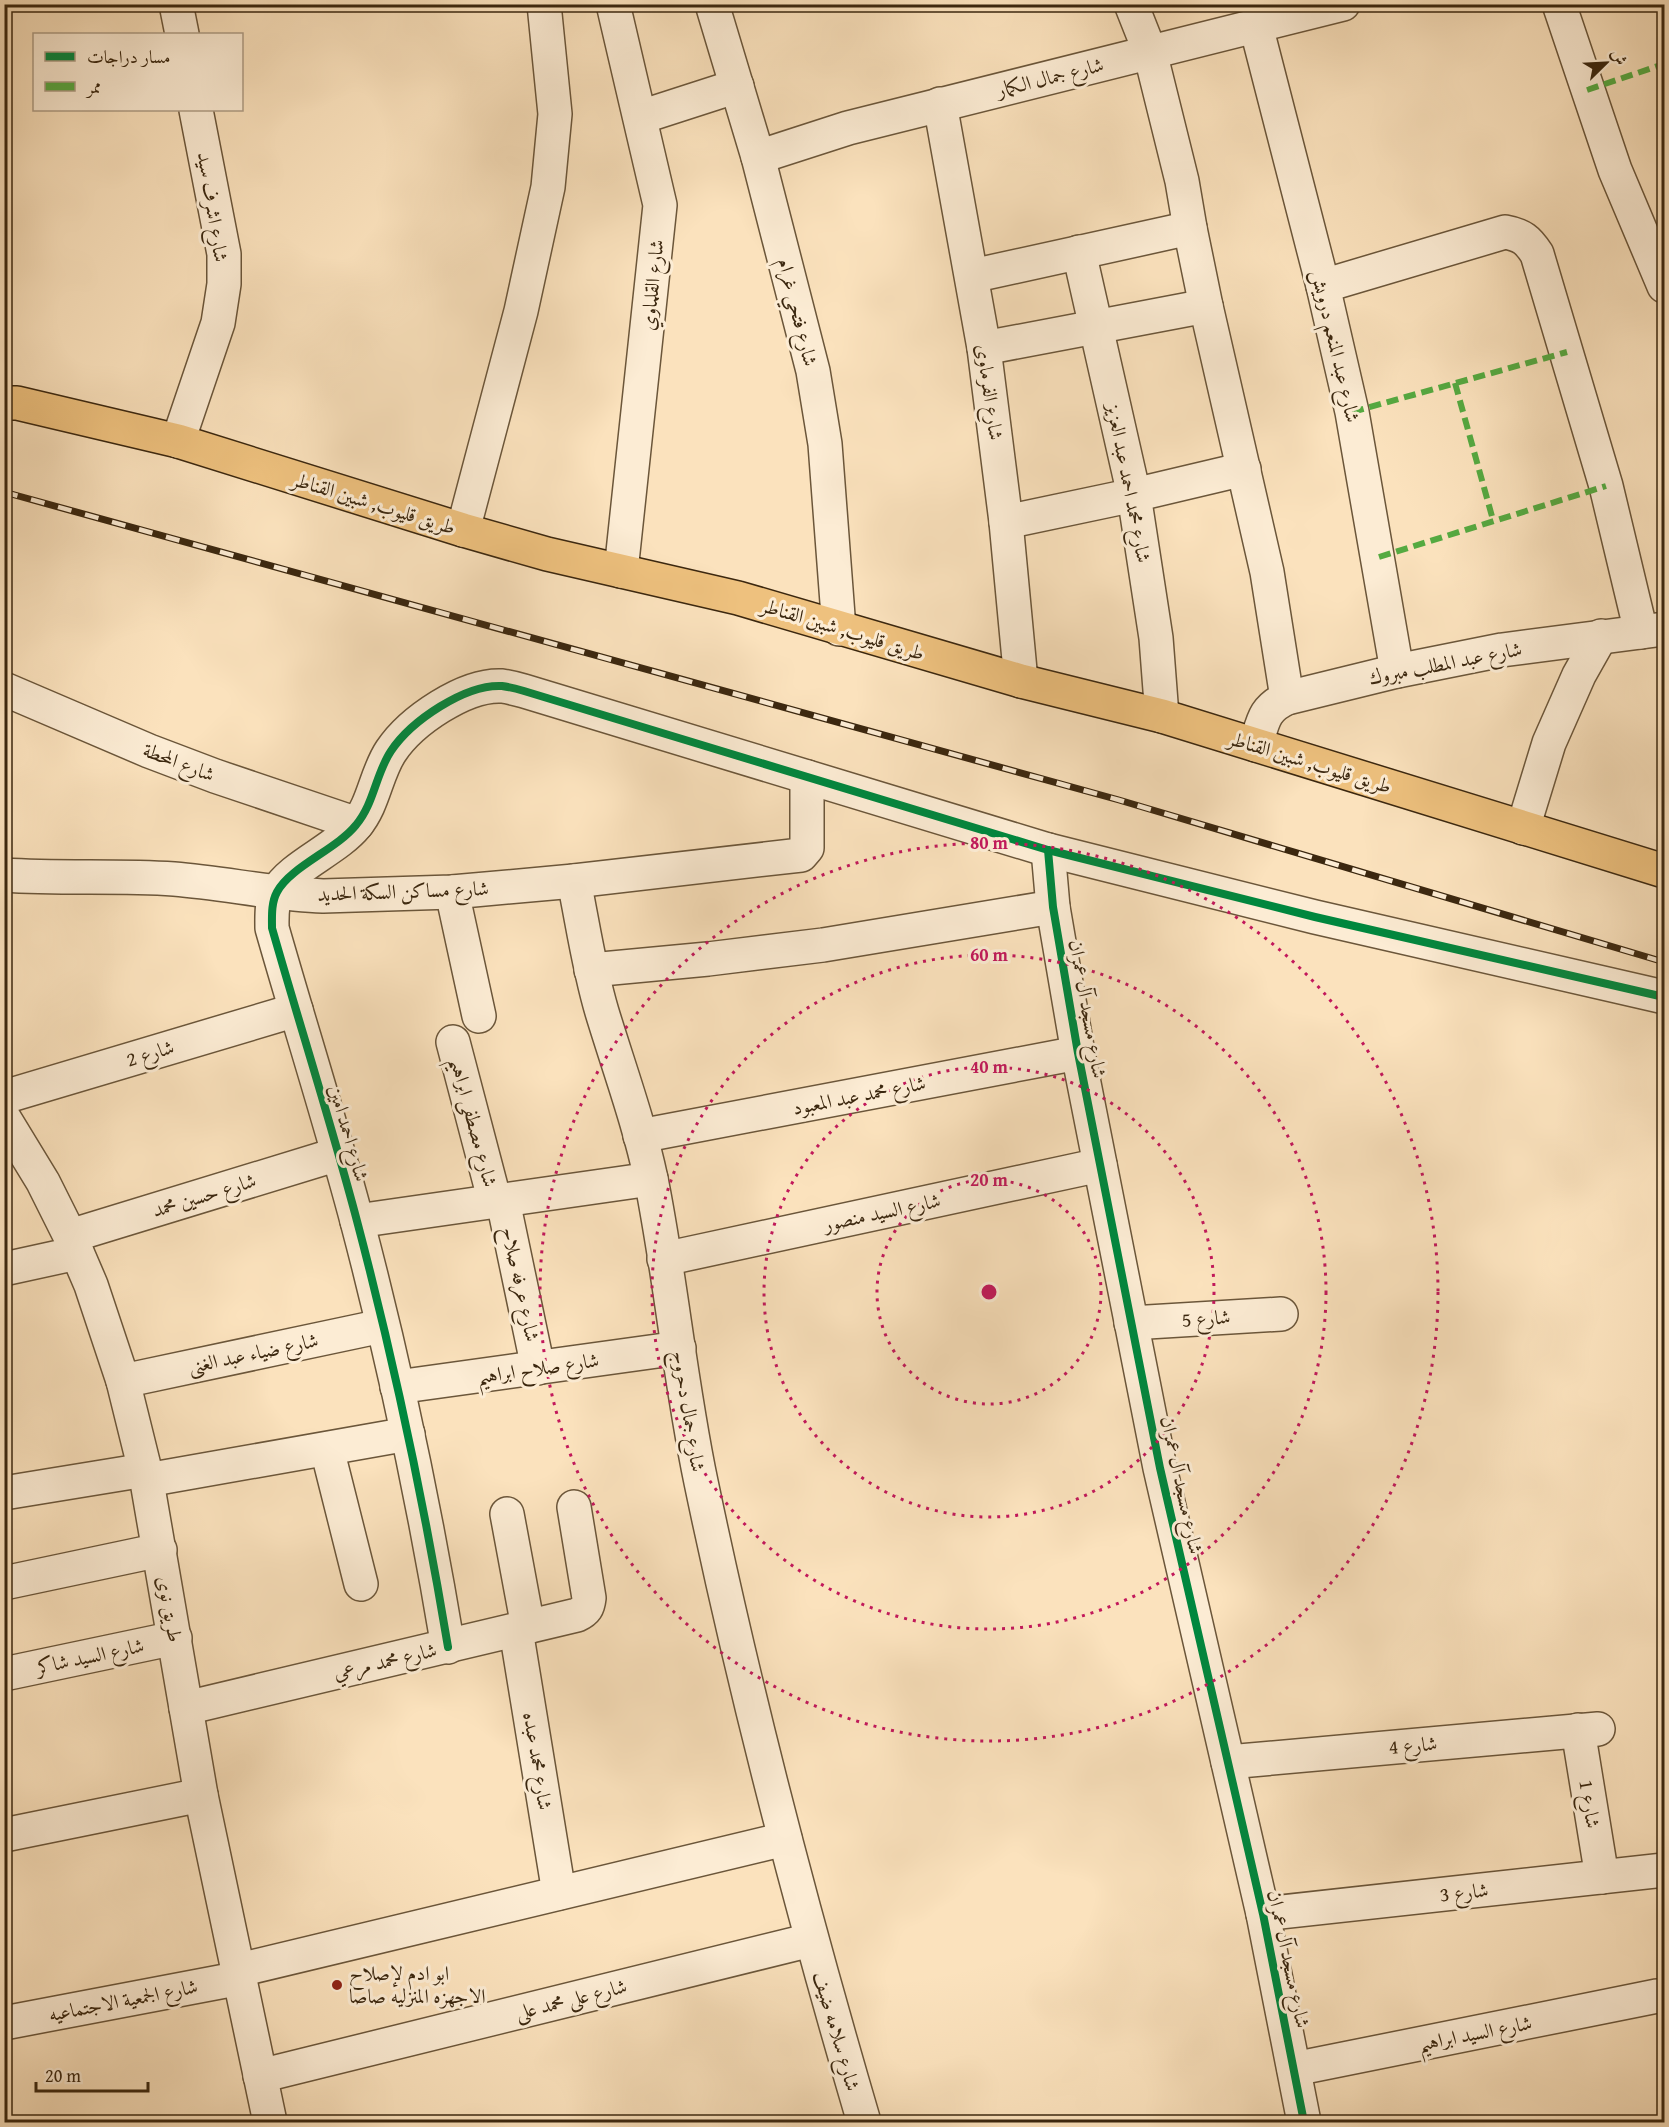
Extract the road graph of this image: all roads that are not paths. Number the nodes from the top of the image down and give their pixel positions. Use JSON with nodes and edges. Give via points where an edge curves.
{"nodes":[{"id":1,"x":176,"y":4,"type":"edge"},
{"id":2,"x":544,"y":4,"type":"edge"},
{"id":3,"x":613,"y":4,"type":"edge"},
{"id":4,"x":712,"y":4,"type":"edge"},
{"id":5,"x":1131,"y":4,"type":"edge"},
{"id":6,"x":1343,"y":4,"type":"edge"},
{"id":7,"x":1559,"y":4,"type":"edge"},
{"id":8,"x":1256,"y":26,"type":"junction"},
{"id":9,"x":182,"y":33,"type":"edge"},
{"id":10,"x":1150,"y":52,"type":"junction"},
{"id":11,"x":736,"y":86,"type":"junction"},
{"id":12,"x":940,"y":104,"type":"junction"},
{"id":13,"x":196,"y":111,"type":"edge"},
{"id":14,"x":641,"y":117,"type":"junction"},
{"id":15,"x":759,"y":157,"type":"junction"},
{"id":16,"x":1190,"y":228,"type":"junction"},
{"id":17,"x":1079,"y":252,"type":"junction"},
{"id":18,"x":972,"y":276,"type":"junction"},
{"id":19,"x":1664,"y":282,"type":"edge"},
{"id":20,"x":1323,"y":286,"type":"junction"},
{"id":21,"x":1206,"y":306,"type":"junction"},
{"id":22,"x":1096,"y":327,"type":"junction"},
{"id":23,"x":984,"y":348,"type":"junction"},
{"id":24,"x":9,"y":400,"type":"edge"},
{"id":25,"x":178,"y":441,"type":"junction"},
{"id":26,"x":1244,"y":469,"type":"junction"},
{"id":27,"x":1134,"y":495,"type":"junction"},
{"id":28,"x":1006,"y":522,"type":"junction"},
{"id":29,"x":463,"y":530,"type":"junction"},
{"id":30,"x":621,"y":571,"type":"junction"},
{"id":31,"x":838,"y":629,"type":"junction"},
{"id":32,"x":1653,"y":630,"type":"edge"},
{"id":33,"x":1601,"y":636,"type":"junction"},
{"id":34,"x":1397,"y":671,"type":"junction"},
{"id":35,"x":1021,"y":681,"type":"junction"},
{"id":36,"x":4,"y":689,"type":"edge"},
{"id":37,"x":1287,"y":698,"type":"junction"},
{"id":38,"x":1162,"y":716,"type":"junction"},
{"id":39,"x":1256,"y":745,"type":"junction"},
{"id":40,"x":807,"y":777,"type":"junction"},
{"id":41,"x":357,"y":824,"type":"junction"},
{"id":42,"x":1523,"y":828,"type":"junction"},
{"id":43,"x":1047,"y":850,"type":"junction"},
{"id":44,"x":1665,"y":871,"type":"edge"},
{"id":45,"x":4,"y":875,"type":"edge"},
{"id":46,"x":574,"y":881,"type":"junction"},
{"id":47,"x":277,"y":892,"type":"junction"},
{"id":48,"x":452,"y":892,"type":"junction"},
{"id":49,"x":1053,"y":907,"type":"junction"},
{"id":50,"x":591,"y":970,"type":"junction"},
{"id":51,"x":1665,"y":997,"type":"edge"},
{"id":52,"x":296,"y":1010,"type":"junction"},
{"id":53,"x":479,"y":1016,"type":"dead end"},
{"id":54,"x":453,"y":1042,"type":"dead end"},
{"id":55,"x":1078,"y":1053,"type":"junction"},
{"id":56,"x":4,"y":1096,"type":"edge"},
{"id":57,"x":4,"y":1118,"type":"edge"},
{"id":58,"x":640,"y":1136,"type":"junction"},
{"id":59,"x":338,"y":1154,"type":"junction"},
{"id":60,"x":1100,"y":1165,"type":"junction"},
{"id":61,"x":651,"y":1179,"type":"junction"},
{"id":62,"x":499,"y":1201,"type":"junction"},
{"id":63,"x":357,"y":1221,"type":"junction"},
{"id":64,"x":74,"y":1245,"type":"junction"},
{"id":65,"x":664,"y":1259,"type":"junction"},
{"id":66,"x":4,"y":1269,"type":"edge"},
{"id":67,"x":1281,"y":1314,"type":"dead end"},
{"id":68,"x":1131,"y":1323,"type":"junction"},
{"id":69,"x":382,"y":1326,"type":"junction"},
{"id":70,"x":679,"y":1348,"type":"junction"},
{"id":71,"x":538,"y":1368,"type":"junction"},
{"id":72,"x":123,"y":1381,"type":"junction"},
{"id":73,"x":397,"y":1387,"type":"junction"},
{"id":74,"x":408,"y":1434,"type":"junction"},
{"id":75,"x":327,"y":1449,"type":"junction"},
{"id":76,"x":146,"y":1475,"type":"junction"},
{"id":77,"x":4,"y":1493,"type":"edge"},
{"id":78,"x":574,"y":1507,"type":"dead end"},
{"id":79,"x":507,"y":1514,"type":"dead end"},
{"id":80,"x":160,"y":1550,"type":"junction"},
{"id":81,"x":4,"y":1583,"type":"edge"},
{"id":82,"x":361,"y":1584,"type":"dead end"},
{"id":83,"x":522,"y":1629,"type":"junction"},
{"id":84,"x":175,"y":1638,"type":"junction"},
{"id":85,"x":448,"y":1647,"type":"junction"},
{"id":86,"x":4,"y":1674,"type":"edge"},
{"id":87,"x":186,"y":1708,"type":"junction"},
{"id":88,"x":1588,"y":1729,"type":"joint"},
{"id":89,"x":1228,"y":1762,"type":"junction"},
{"id":90,"x":201,"y":1795,"type":"junction"},
{"id":91,"x":4,"y":1835,"type":"edge"},
{"id":92,"x":785,"y":1839,"type":"junction"},
{"id":93,"x":1665,"y":1870,"type":"edge"},
{"id":94,"x":1602,"y":1877,"type":"junction"},
{"id":95,"x":559,"y":1893,"type":"junction"},
{"id":96,"x":1263,"y":1914,"type":"junction"},
{"id":97,"x":811,"y":1940,"type":"junction"},
{"id":98,"x":240,"y":1974,"type":"junction"},
{"id":99,"x":1657,"y":1996,"type":"dead end"},
{"id":100,"x":4,"y":2023,"type":"edge"},
{"id":101,"x":1294,"y":2069,"type":"junction"},
{"id":102,"x":260,"y":2076,"type":"junction"},
{"id":103,"x":270,"y":2122,"type":"edge"},
{"id":104,"x":864,"y":2122,"type":"edge"},
{"id":105,"x":1304,"y":2122,"type":"edge"}],
"edges":[{"from":1,"to":9,"type":"street"},
{"from":2,"to":29,"type":"street","via":[[555,114],[548,187],[521,311]]},
{"from":3,"to":14,"type":"street","name":"شارع القلماوي"},
{"from":4,"to":11,"type":"street","name":"شارع فتحي غرام"},
{"from":5,"to":10,"type":"street"},
{"from":6,"to":8,"type":"street","name":"شارع جمال الكمار"},
{"from":7,"to":19,"type":"street","via":[[1616,170]]},
{"from":8,"to":10,"type":"street","name":"شارع جمال الكمار"},
{"from":8,"to":20,"type":"street","name":"شارع عبد المنعم درويش"},
{"from":10,"to":12,"type":"street","name":"شارع جمال الكمار"},
{"from":10,"to":16,"type":"street"},
{"from":11,"to":14,"type":"street"},
{"from":11,"to":15,"type":"street","name":"شارع فتحي غرام"},
{"from":12,"to":15,"type":"street","name":"شارع جمال الكمار"},
{"from":12,"to":18,"type":"street","name":"شارع الفرماوى"},
{"from":13,"to":25,"type":"street","name":"شارع اشرف سيد","via":[[224,254],[224,284],[218,323]]},
{"from":14,"to":30,"type":"street","name":"شارع القلماوي","via":[[660,205]]},
{"from":15,"to":31,"type":"street","name":"شارع فتحي غرام","via":[[820,408]]},
{"from":16,"to":17,"type":"street"},
{"from":16,"to":21,"type":"street"},
{"from":17,"to":18,"type":"street"},
{"from":17,"to":22,"type":"street","name":"شارع محمد احمد عبد العزيز"},
{"from":18,"to":23,"type":"street","name":"شارع الفرماوى"},
{"from":20,"to":32,"type":"street","via":[[1505,232],[1528,241],[1537,254]]},
{"from":20,"to":34,"type":"street","name":"شارع عبد المنعم درويش","via":[[1352,412]]},
{"from":21,"to":22,"type":"street"},
{"from":21,"to":26,"type":"street"},
{"from":22,"to":23,"type":"street"},
{"from":22,"to":27,"type":"street","name":"شارع محمد احمد عبد العزيز"},
{"from":23,"to":28,"type":"street","name":"شارع الفرماوى"},
{"from":24,"to":25,"type":"main road","name":"طريق قليوب, شبين القناطر"},
{"from":25,"to":29,"type":"main road","name":"طريق قليوب, شبين القناطر"},
{"from":26,"to":27,"type":"street"},
{"from":26,"to":37,"type":"street","via":[[1267,572]]},
{"from":27,"to":28,"type":"street"},
{"from":27,"to":38,"type":"street","name":"شارع محمد احمد عبد العزيز","via":[[1156,638]]},
{"from":28,"to":35,"type":"street","name":"شارع الفرماوى"},
{"from":29,"to":30,"type":"main road","name":"طريق قليوب, شبين القناطر"},
{"from":30,"to":31,"type":"main road","name":"طريق قليوب, شبين القناطر","via":[[738,598]]},
{"from":31,"to":35,"type":"main road","name":"طريق قليوب, شبين القناطر"},
{"from":32,"to":33,"type":"street","name":"شارع عبد المطلب مبروك"},
{"from":33,"to":34,"type":"street","name":"شارع عبد المطلب مبروك"},
{"from":33,"to":42,"type":"street","via":[[1549,743]]},
{"from":34,"to":37,"type":"street","name":"شارع عبد المطلب مبروك"},
{"from":35,"to":38,"type":"main road","name":"طريق قليوب, شبين القناطر"},
{"from":36,"to":41,"type":"street","name":"شارع المحطة","via":[[149,751]]},
{"from":37,"to":39,"type":"street","name":"شارع عبد المطلب مبروك","via":[[1264,716]]},
{"from":38,"to":39,"type":"main road","name":"طريق قليوب, شبين القناطر"},
{"from":39,"to":42,"type":"main road","name":"طريق قليوب, شبين القناطر"},
{"from":40,"to":41,"type":"street","via":[[501,686],[453,699],[408,731],[391,751]]},
{"from":40,"to":43,"type":"street"},
{"from":40,"to":46,"type":"street","name":"شارع مساكن السكة الحديد","via":[[807,848],[801,855]]},
{"from":41,"to":47,"type":"street"},
{"from":42,"to":44,"type":"main road","name":"طريق قليوب, شبين القناطر"},
{"from":43,"to":49,"type":"street","name":"شارع مسجد آل عمران"},
{"from":43,"to":51,"type":"street","via":[[1315,917]]},
{"from":45,"to":47,"type":"street","name":"شارع مساكن السكة الحديد","via":[[171,879]]},
{"from":46,"to":48,"type":"street","name":"شارع مساكن السكة الحديد"},
{"from":46,"to":50,"type":"street","name":"شارع جمال دحروج"},
{"from":47,"to":48,"type":"street","name":"شارع مساكن السكة الحديد","via":[[323,896]]},
{"from":47,"to":52,"type":"street","name":"شارع احمد امين","via":[[272,928]]},
{"from":48,"to":53,"type":"street"},
{"from":49,"to":50,"type":"street","via":[[823,945]]},
{"from":49,"to":55,"type":"street","name":"شارع مسجد آل عمران"},
{"from":50,"to":58,"type":"street","name":"شارع جمال دحروج"},
{"from":52,"to":56,"type":"street","name":"شارع 2"},
{"from":52,"to":59,"type":"street","name":"شارع احمد امين"},
{"from":54,"to":62,"type":"street","name":"شارع مصطفى ابراهيم"},
{"from":55,"to":58,"type":"street","name":"شارع محمد عبد المعبود"},
{"from":55,"to":60,"type":"street","name":"شارع مسجد آل عمران"},
{"from":57,"to":64,"type":"street","name":"طريق نوى","via":[[43,1182]]},
{"from":58,"to":61,"type":"street","name":"شارع جمال دحروج"},
{"from":59,"to":63,"type":"street","name":"شارع احمد امين"},
{"from":59,"to":64,"type":"street","name":"شارع حسين محمد"},
{"from":60,"to":65,"type":"street","name":"شارع السيد منصور"},
{"from":60,"to":68,"type":"street","name":"شارع مسجد آل عمران"},
{"from":61,"to":62,"type":"street"},
{"from":61,"to":65,"type":"street","name":"شارع جمال دحروج"},
{"from":62,"to":63,"type":"street"},
{"from":62,"to":71,"type":"street","name":"شارع عرفه صلاح"},
{"from":63,"to":69,"type":"street","name":"شارع احمد امين"},
{"from":64,"to":66,"type":"street","name":"شارع حسين محمد"},
{"from":64,"to":72,"type":"street","name":"طريق نوى"},
{"from":65,"to":70,"type":"street","name":"شارع جمال دحروج"},
{"from":67,"to":68,"type":"street","name":"شارع 5"},
{"from":68,"to":89,"type":"street","name":"شارع مسجد آل عمران"},
{"from":69,"to":72,"type":"street","name":"شارع ضياء عبد الغنى"},
{"from":69,"to":73,"type":"street","name":"شارع احمد امين"},
{"from":70,"to":71,"type":"street","name":"شارع صلاح ابراهيم"},
{"from":70,"to":92,"type":"street","name":"شارع جمال دحروج","via":[[700,1478],[731,1622]]},
{"from":71,"to":73,"type":"street","name":"شارع صلاح ابراهيم"},
{"from":72,"to":76,"type":"street","name":"طريق نوى"},
{"from":73,"to":74,"type":"street","name":"شارع احمد امين"},
{"from":74,"to":75,"type":"street"},
{"from":74,"to":85,"type":"street","name":"شارع احمد امين"},
{"from":75,"to":76,"type":"street"},
{"from":75,"to":82,"type":"street"},
{"from":76,"to":77,"type":"street"},
{"from":76,"to":80,"type":"street","name":"طريق نوى"},
{"from":78,"to":83,"type":"street","name":"شارع محمد مرعي","via":[[588,1606],[577,1616]]},
{"from":79,"to":83,"type":"street","name":"شارع محمد عبده"},
{"from":80,"to":81,"type":"street"},
{"from":80,"to":84,"type":"street","name":"طريق نوى"},
{"from":83,"to":85,"type":"street","name":"شارع محمد مرعي"},
{"from":83,"to":95,"type":"street","name":"شارع محمد عبده"},
{"from":84,"to":86,"type":"street","name":"شارع السيد شاكر"},
{"from":84,"to":87,"type":"street","name":"طريق نوى"},
{"from":85,"to":87,"type":"street","name":"شارع محمد مرعي"},
{"from":87,"to":90,"type":"street","name":"طريق نوى"},
{"from":88,"to":89,"type":"street","name":"شارع 4"},
{"from":88,"to":94,"type":"street","name":"شارع 1"},
{"from":89,"to":96,"type":"street","name":"شارع مسجد آل عمران"},
{"from":90,"to":91,"type":"street"},
{"from":90,"to":98,"type":"street","name":"طريق نوى"},
{"from":92,"to":95,"type":"street","name":"شارع الجمعية الاجتماعيه"},
{"from":92,"to":97,"type":"street","name":"شارع جمال دحروج"},
{"from":93,"to":94,"type":"street","name":"شارع 3"},
{"from":94,"to":96,"type":"street","name":"شارع 3"},
{"from":95,"to":98,"type":"street","name":"شارع الجمعية الاجتماعيه"},
{"from":96,"to":101,"type":"street","name":"شارع مسجد آل عمران"},
{"from":97,"to":102,"type":"street","name":"شارع على محمد على"},
{"from":97,"to":104,"type":"street","name":"شارع سلامه ضيف"},
{"from":98,"to":100,"type":"street","name":"شارع الجمعية الاجتماعيه"},
{"from":98,"to":102,"type":"street","name":"طريق نوى"},
{"from":99,"to":101,"type":"street","name":"شارع السيد ابراهيم"},
{"from":101,"to":105,"type":"street","name":"شارع مسجد آل عمران"},
{"from":102,"to":103,"type":"street","name":"طريق نوى"}]}
